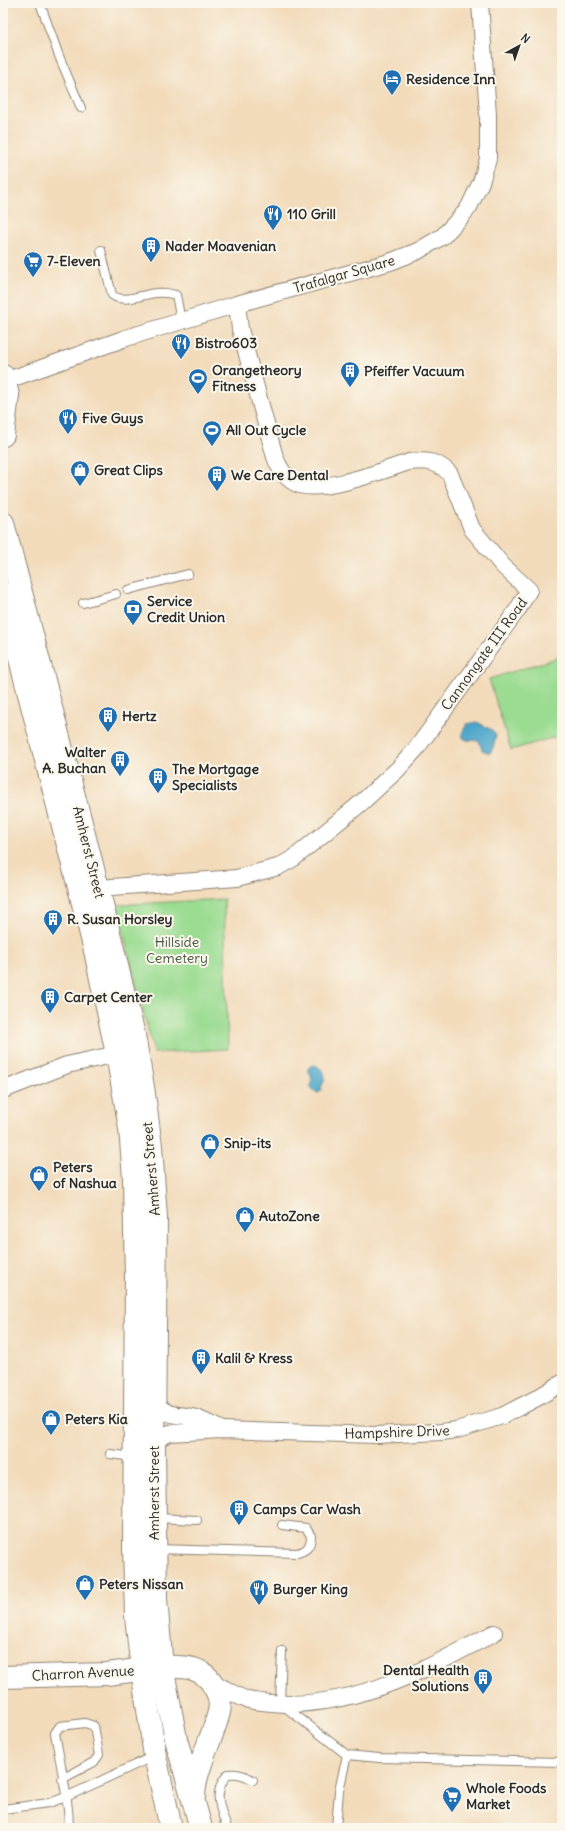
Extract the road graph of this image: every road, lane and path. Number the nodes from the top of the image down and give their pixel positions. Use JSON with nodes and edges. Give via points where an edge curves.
{"nodes":[{"id":1,"x":40,"y":3,"type":"edge"},
{"id":2,"x":480,"y":3,"type":"edge"},
{"id":3,"x":81,"y":108,"type":"dead end"},
{"id":4,"x":101,"y":250,"type":"dead end"},
{"id":5,"x":237,"y":304,"type":"junction"},
{"id":6,"x":181,"y":321,"type":"junction"},
{"id":7,"x":4,"y":378,"type":"edge"},
{"id":8,"x":3,"y":435,"type":"edge"},
{"id":9,"x":3,"y":523,"type":"edge"},
{"id":10,"x":188,"y":574,"type":"dead end"},
{"id":11,"x":128,"y":590,"type":"dead end"},
{"id":12,"x":3,"y":593,"type":"edge"},
{"id":13,"x":116,"y":594,"type":"dead end"},
{"id":14,"x":83,"y":603,"type":"dead end"},
{"id":15,"x":98,"y":888,"type":"junction"},
{"id":16,"x":117,"y":1054,"type":"junction"},
{"id":17,"x":3,"y":1090,"type":"edge"},
{"id":18,"x":562,"y":1383,"type":"edge"},
{"id":19,"x":154,"y":1400,"type":"junction"},
{"id":20,"x":221,"y":1430,"type":"junction"},
{"id":21,"x":154,"y":1445,"type":"junction"},
{"id":22,"x":110,"y":1454,"type":"dead end"},
{"id":23,"x":136,"y":1457,"type":"junction"},
{"id":24,"x":154,"y":1518,"type":"junction"},
{"id":25,"x":197,"y":1520,"type":"dead end"},
{"id":26,"x":282,"y":1525,"type":"dead end"},
{"id":27,"x":155,"y":1549,"type":"junction"},
{"id":28,"x":494,"y":1634,"type":"dead end"},
{"id":29,"x":282,"y":1651,"type":"dead end"},
{"id":30,"x":152,"y":1668,"type":"junction"},
{"id":31,"x":3,"y":1677,"type":"edge"},
{"id":32,"x":212,"y":1682,"type":"junction"},
{"id":33,"x":245,"y":1699,"type":"junction"},
{"id":34,"x":280,"y":1703,"type":"junction"},
{"id":35,"x":220,"y":1711,"type":"junction"},
{"id":36,"x":347,"y":1755,"type":"junction"},
{"id":37,"x":155,"y":1756,"type":"junction"},
{"id":38,"x":562,"y":1762,"type":"edge"},
{"id":39,"x":62,"y":1779,"type":"junction"},
{"id":40,"x":253,"y":1780,"type":"dead end"},
{"id":41,"x":66,"y":1797,"type":"junction"},
{"id":42,"x":194,"y":1806,"type":"junction"},
{"id":43,"x":3,"y":1809,"type":"edge"},
{"id":44,"x":68,"y":1828,"type":"edge"},
{"id":45,"x":171,"y":1828,"type":"edge"},
{"id":46,"x":201,"y":1828,"type":"edge"},
{"id":47,"x":227,"y":1828,"type":"edge"},
{"id":48,"x":336,"y":1828,"type":"edge"}],
"edges":[{"from":1,"to":3,"type":"lane"},
{"from":2,"to":5,"type":"street","name":"Trafalgar Square","via":[[488,114],[488,159],[476,194],[461,217],[443,236],[406,256]]},
{"from":4,"to":6,"type":"lane","via":[[112,295],[124,299],[158,292],[176,295]]},
{"from":5,"to":6,"type":"street","name":"Trafalgar Square"},
{"from":5,"to":15,"type":"street","name":"Cannongate III Road","via":[[240,329],[275,457],[286,477],[296,484],[331,485],[409,462],[433,461],[450,474],[472,529],[503,566],[529,590],[518,609],[416,749],[382,784],[294,858],[267,871],[237,878]]},
{"from":6,"to":7,"type":"street","name":"Trafalgar Square"},
{"from":7,"to":8,"type":"main road","via":[[8,395]]},
{"from":9,"to":15,"type":"main road","name":"Amherst Street"},
{"from":10,"to":11,"type":"lane"},
{"from":12,"to":16,"type":"main road","name":"Amherst Street","via":[[94,946]]},
{"from":13,"to":14,"type":"lane"},
{"from":15,"to":19,"type":"main road","name":"Amherst Street","via":[[134,1035],[151,1146],[156,1218]]},
{"from":16,"to":17,"type":"street","via":[[67,1066]]},
{"from":16,"to":23,"type":"main road","name":"Amherst Street","via":[[130,1128],[134,1178]]},
{"from":18,"to":20,"type":"street","name":"Hampshire Drive","via":[[502,1416],[457,1430],[376,1435]]},
{"from":19,"to":20,"type":"street","name":"Hampshire Drive","via":[[169,1414],[198,1419]]},
{"from":19,"to":21,"type":"main road","name":"Amherst Street"},
{"from":20,"to":21,"type":"street","name":"Hampshire Drive","via":[[170,1433],[161,1437]]},
{"from":21,"to":24,"type":"main road","name":"Amherst Street"},
{"from":22,"to":23,"type":"lane"},
{"from":23,"to":30,"type":"main road","name":"Amherst Street","via":[[136,1617]]},
{"from":24,"to":25,"type":"lane"},
{"from":24,"to":27,"type":"main road","name":"Amherst Street"},
{"from":26,"to":27,"type":"lane","via":[[306,1528],[311,1536],[309,1547],[297,1553]]},
{"from":27,"to":30,"type":"main road","name":"Amherst Street","via":[[156,1599]]},
{"from":28,"to":34,"type":"street","via":[[427,1668],[384,1686],[318,1703]]},
{"from":29,"to":34,"type":"lane"},
{"from":30,"to":31,"type":"main road","name":"Charron Avenue","via":[[107,1674]]},
{"from":30,"to":32,"type":"main road","name":"Charron Avenue","via":[[195,1668]]},
{"from":30,"to":37,"type":"main road","name":"Amherst Street"},
{"from":30,"to":42,"type":"main road","name":"Amherst Street","via":[[176,1739]]},
{"from":32,"to":33,"type":"street"},
{"from":32,"to":35,"type":"main road","via":[[219,1697]]},
{"from":33,"to":34,"type":"street"},
{"from":33,"to":35,"type":"street"},
{"from":34,"to":36,"type":"lane"},
{"from":35,"to":42,"type":"main road","via":[[197,1775]]},
{"from":36,"to":38,"type":"lane"},
{"from":36,"to":48,"type":"lane","via":[[339,1791]]},
{"from":37,"to":41,"type":"lane"},
{"from":37,"to":45,"type":"main road","name":"Amherst Street"},
{"from":39,"to":39,"type":"lane","via":[[55,1733],[60,1726],[85,1723],[94,1726],[99,1755],[94,1762]]},
{"from":39,"to":41,"type":"lane"},
{"from":40,"to":47,"type":"lane","via":[[236,1773],[228,1774],[222,1781],[218,1800]]},
{"from":41,"to":43,"type":"lane"},
{"from":41,"to":44,"type":"lane","via":[[70,1823]]},
{"from":42,"to":46,"type":"main road","name":"Amherst Street"}]}
